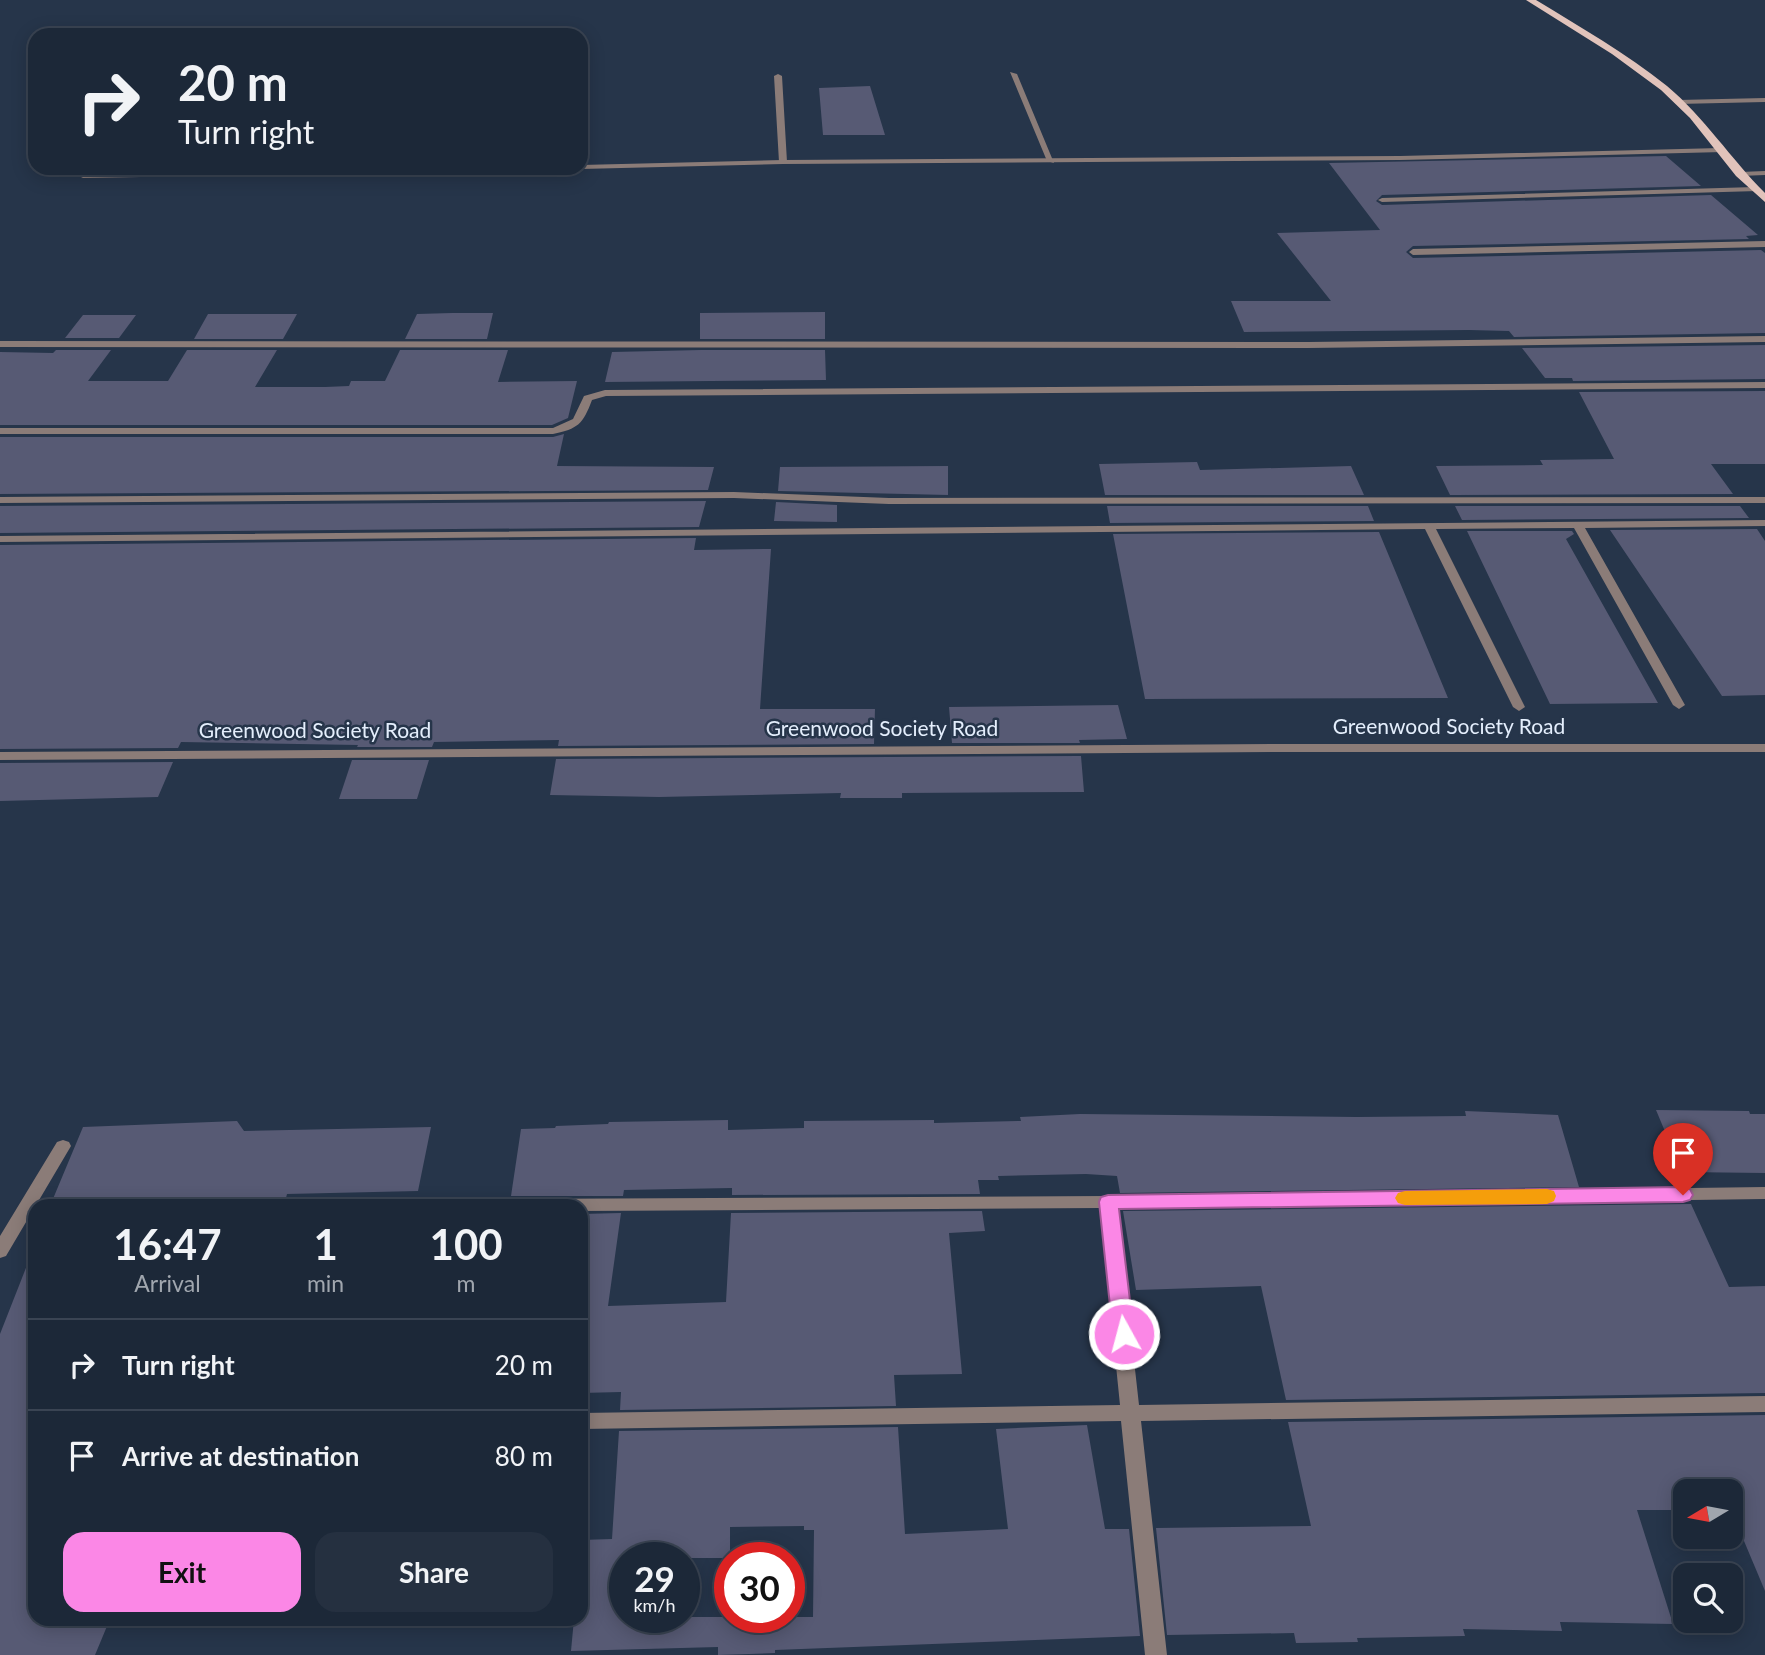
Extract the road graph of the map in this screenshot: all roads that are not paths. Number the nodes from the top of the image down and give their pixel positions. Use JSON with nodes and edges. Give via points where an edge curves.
{"nodes":[{"id":1,"x":1530,"y":0,"type":"edge"},
{"id":2,"x":1013,"y":74,"type":"dead end"},
{"id":3,"x":778,"y":76,"type":"dead end"},
{"id":4,"x":1765,"y":100,"type":"edge"},
{"id":5,"x":1678,"y":102,"type":"junction"},
{"id":6,"x":1720,"y":150,"type":"junction"},
{"id":7,"x":1051,"y":161,"type":"junction"},
{"id":8,"x":783,"y":162,"type":"junction"},
{"id":9,"x":588,"y":167,"type":"edge"},
{"id":10,"x":1765,"y":173,"type":"edge"},
{"id":11,"x":1740,"y":174,"type":"junction"},
{"id":12,"x":139,"y":175,"type":"edge"},
{"id":13,"x":83,"y":176,"type":"dead end"},
{"id":14,"x":1755,"y":189,"type":"junction"},
{"id":15,"x":1765,"y":199,"type":"edge"},
{"id":16,"x":1382,"y":200,"type":"dead end"},
{"id":17,"x":1765,"y":244,"type":"edge"},
{"id":18,"x":1413,"y":252,"type":"dead end"},
{"id":19,"x":1765,"y":339,"type":"edge"},
{"id":20,"x":0,"y":344,"type":"edge"},
{"id":21,"x":1765,"y":385,"type":"edge"},
{"id":22,"x":0,"y":431,"type":"edge"},
{"id":23,"x":0,"y":500,"type":"edge"},
{"id":24,"x":1765,"y":500,"type":"edge"},
{"id":25,"x":1765,"y":523,"type":"edge"},
{"id":26,"x":1578,"y":525,"type":"junction"},
{"id":27,"x":1429,"y":526,"type":"junction"},
{"id":28,"x":0,"y":539,"type":"edge"},
{"id":29,"x":1679,"y":705,"type":"dead end"},
{"id":30,"x":1519,"y":707,"type":"dead end"},
{"id":31,"x":1765,"y":748,"type":"edge"},
{"id":32,"x":0,"y":755,"type":"edge"},
{"id":33,"x":63,"y":1146,"type":"dead end"},
{"id":34,"x":1765,"y":1194,"type":"edge"},
{"id":35,"x":31,"y":1199,"type":"edge"},
{"id":36,"x":1108,"y":1202,"type":"junction"},
{"id":37,"x":28,"y":1204,"type":"edge"},
{"id":38,"x":588,"y":1205,"type":"edge"},
{"id":39,"x":0,"y":1251,"type":"edge"},
{"id":40,"x":1765,"y":1404,"type":"edge"},
{"id":41,"x":1133,"y":1413,"type":"junction"},
{"id":42,"x":588,"y":1421,"type":"edge"},
{"id":43,"x":1156,"y":1655,"type":"edge"}],
"edges":[{"from":1,"to":5,"type":"main road","via":[[1615,52]]},
{"from":2,"to":7,"type":"street"},
{"from":3,"to":8,"type":"street"},
{"from":4,"to":5,"type":"street"},
{"from":5,"to":6,"type":"main road"},
{"from":6,"to":7,"type":"street"},
{"from":6,"to":11,"type":"main road"},
{"from":7,"to":8,"type":"street"},
{"from":8,"to":9,"type":"street"},
{"from":10,"to":11,"type":"street"},
{"from":11,"to":14,"type":"main road"},
{"from":12,"to":13,"type":"street"},
{"from":14,"to":15,"type":"main road"},
{"from":14,"to":16,"type":"street"},
{"from":17,"to":18,"type":"street"},
{"from":19,"to":20,"type":"street","via":[[1308,345]]},
{"from":21,"to":22,"type":"street","via":[[605,393],[588,398],[579,422],[553,431]]},
{"from":23,"to":24,"type":"street","via":[[734,495],[889,501]]},
{"from":25,"to":26,"type":"street"},
{"from":26,"to":27,"type":"street"},
{"from":26,"to":29,"type":"street"},
{"from":27,"to":28,"type":"street"},
{"from":27,"to":30,"type":"street"},
{"from":31,"to":32,"type":"street","name":"Greenwood Society Road"},
{"from":33,"to":35,"type":"street"},
{"from":34,"to":36,"type":"street"},
{"from":36,"to":38,"type":"street"},
{"from":36,"to":41,"type":"street"},
{"from":37,"to":39,"type":"street"},
{"from":40,"to":41,"type":"street"},
{"from":41,"to":42,"type":"street"},
{"from":41,"to":43,"type":"street"}]}
